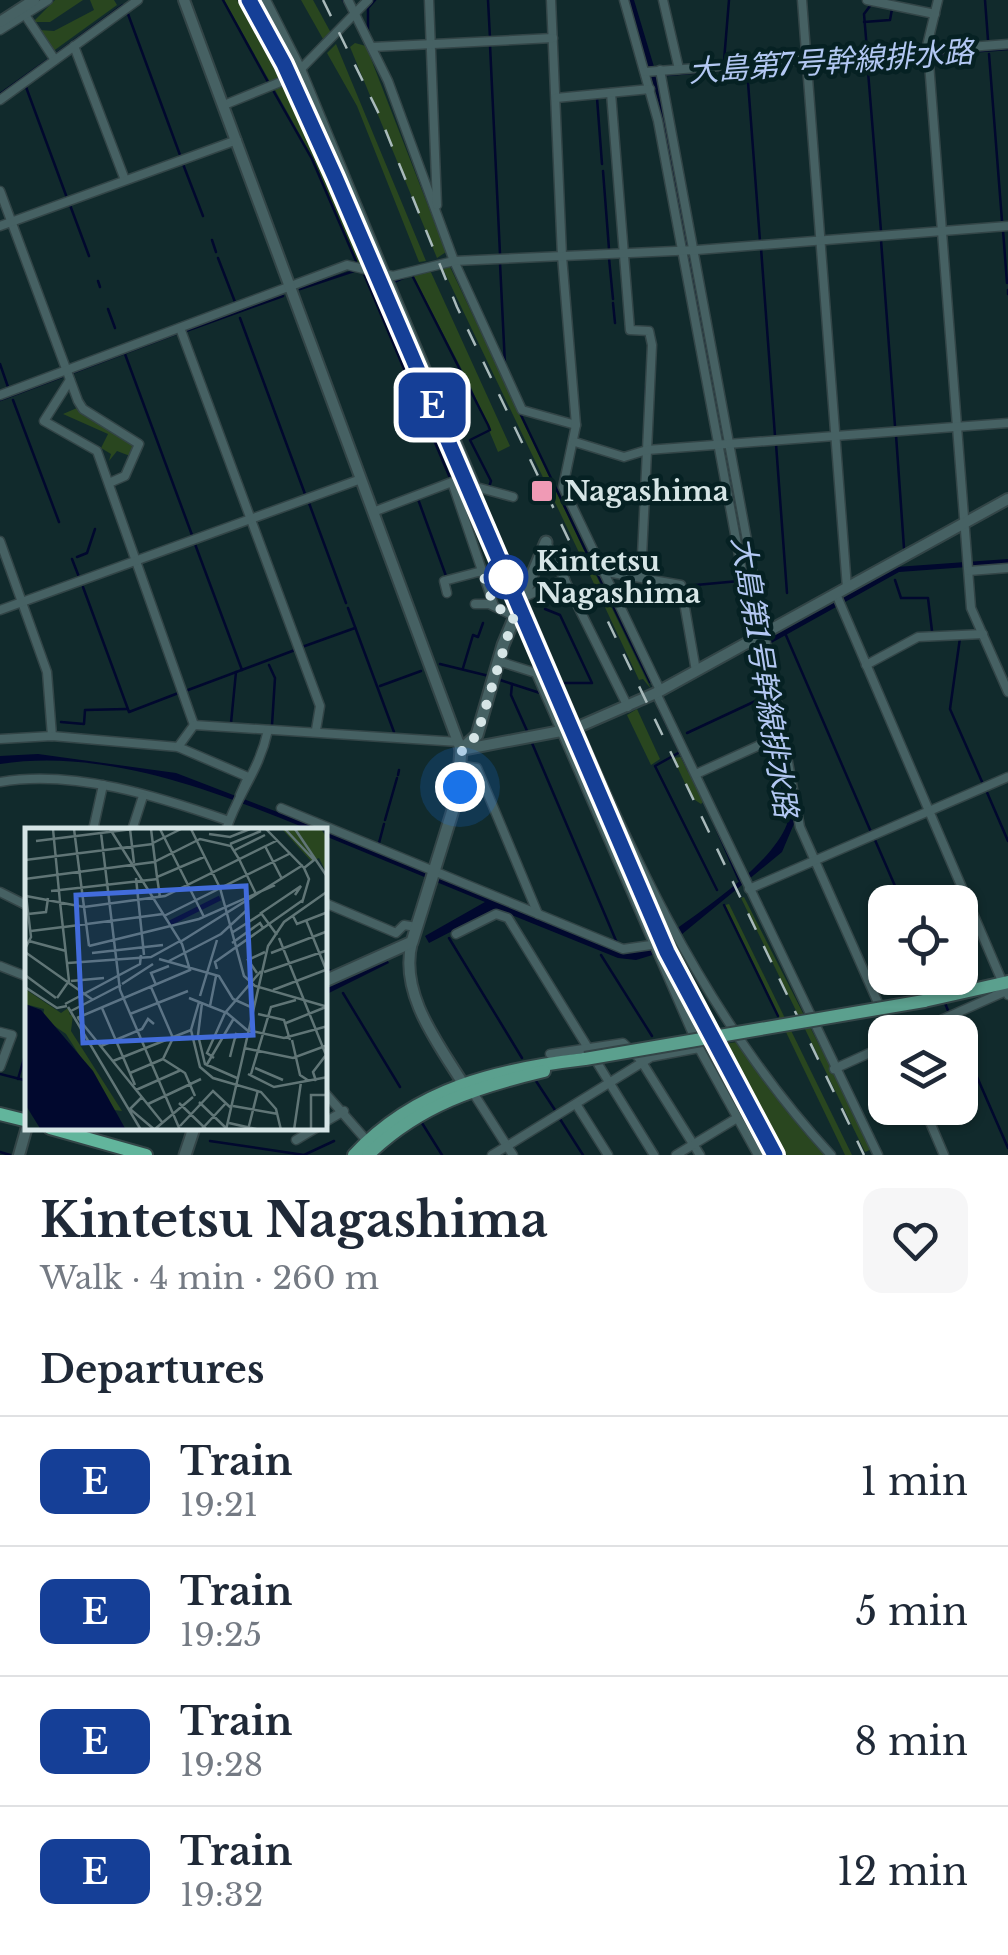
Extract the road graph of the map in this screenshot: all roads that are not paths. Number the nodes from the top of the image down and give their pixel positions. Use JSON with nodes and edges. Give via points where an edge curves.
{"nodes":[{"id":1,"x":34,"y":0,"type":"edge"},
{"id":2,"x":48,"y":0,"type":"edge"},
{"id":3,"x":138,"y":0,"type":"edge"},
{"id":4,"x":184,"y":0,"type":"edge"},
{"id":5,"x":266,"y":0,"type":"edge"},
{"id":6,"x":348,"y":0,"type":"edge"},
{"id":7,"x":368,"y":0,"type":"edge"},
{"id":8,"x":428,"y":0,"type":"edge"},
{"id":9,"x":551,"y":0,"type":"edge"},
{"id":10,"x":624,"y":0,"type":"edge"},
{"id":11,"x":662,"y":0,"type":"edge"},
{"id":12,"x":802,"y":0,"type":"edge"},
{"id":13,"x":867,"y":0,"type":"edge"},
{"id":14,"x":938,"y":0,"type":"edge"},
{"id":15,"x":356,"y":14,"type":"junction"},
{"id":16,"x":935,"y":14,"type":"junction"},
{"id":17,"x":25,"y":15,"type":"junction"},
{"id":18,"x":0,"y":22,"type":"edge"},
{"id":19,"x":0,"y":30,"type":"edge"},
{"id":20,"x":553,"y":38,"type":"junction"},
{"id":21,"x":1008,"y":44,"type":"edge"},
{"id":22,"x":430,"y":45,"type":"junction"},
{"id":23,"x":74,"y":46,"type":"junction"},
{"id":24,"x":372,"y":47,"type":"junction"},
{"id":25,"x":928,"y":52,"type":"junction"},
{"id":26,"x":55,"y":60,"type":"junction"},
{"id":27,"x":807,"y":63,"type":"junction"},
{"id":28,"x":301,"y":69,"type":"junction"},
{"id":29,"x":679,"y":69,"type":"junction"},
{"id":30,"x":656,"y":72,"type":"junction"},
{"id":31,"x":293,"y":77,"type":"dead end"},
{"id":32,"x":283,"y":81,"type":"dead end"},
{"id":33,"x":650,"y":89,"type":"junction"},
{"id":34,"x":611,"y":93,"type":"junction"},
{"id":35,"x":556,"y":98,"type":"junction"},
{"id":36,"x":0,"y":100,"type":"edge"},
{"id":37,"x":224,"y":104,"type":"junction"},
{"id":38,"x":236,"y":140,"type":"junction"},
{"id":39,"x":125,"y":180,"type":"junction"},
{"id":40,"x":0,"y":191,"type":"edge"},
{"id":41,"x":437,"y":216,"type":"junction"},
{"id":42,"x":12,"y":222,"type":"junction"},
{"id":43,"x":0,"y":226,"type":"edge"},
{"id":44,"x":1008,"y":226,"type":"edge"},
{"id":45,"x":942,"y":231,"type":"junction"},
{"id":46,"x":821,"y":240,"type":"junction"},
{"id":47,"x":690,"y":250,"type":"junction"},
{"id":48,"x":624,"y":252,"type":"junction"},
{"id":49,"x":562,"y":256,"type":"junction"},
{"id":50,"x":454,"y":260,"type":"junction"},
{"id":51,"x":387,"y":276,"type":"junction"},
{"id":52,"x":291,"y":286,"type":"junction"},
{"id":53,"x":181,"y":331,"type":"junction"},
{"id":54,"x":68,"y":375,"type":"junction"},
{"id":55,"x":0,"y":395,"type":"edge"},
{"id":56,"x":1008,"y":423,"type":"edge"},
{"id":57,"x":576,"y":425,"type":"junction"},
{"id":58,"x":956,"y":427,"type":"junction"},
{"id":59,"x":836,"y":436,"type":"junction"},
{"id":60,"x":575,"y":442,"type":"junction"},
{"id":61,"x":725,"y":445,"type":"junction"},
{"id":62,"x":647,"y":450,"type":"junction"},
{"id":63,"x":360,"y":479,"type":"junction"},
{"id":64,"x":108,"y":483,"type":"junction"},
{"id":65,"x":513,"y":497,"type":"dead end"},
{"id":66,"x":1008,"y":499,"type":"edge"},
{"id":67,"x":373,"y":512,"type":"junction"},
{"id":68,"x":250,"y":518,"type":"junction"},
{"id":69,"x":963,"y":524,"type":"junction"},
{"id":70,"x":0,"y":542,"type":"edge"},
{"id":71,"x":546,"y":542,"type":"joint"},
{"id":72,"x":137,"y":561,"type":"junction"},
{"id":73,"x":968,"y":567,"type":"junction"},
{"id":74,"x":1008,"y":568,"type":"edge"},
{"id":75,"x":482,"y":571,"type":"junction"},
{"id":76,"x":601,"y":571,"type":"junction"},
{"id":77,"x":641,"y":577,"type":"junction"},
{"id":78,"x":565,"y":579,"type":"junction"},
{"id":79,"x":848,"y":588,"type":"junction"},
{"id":80,"x":447,"y":594,"type":"dead end"},
{"id":81,"x":523,"y":598,"type":"junction"},
{"id":82,"x":838,"y":600,"type":"junction"},
{"id":83,"x":22,"y":602,"type":"junction"},
{"id":84,"x":475,"y":604,"type":"dead end"},
{"id":85,"x":494,"y":606,"type":"junction"},
{"id":86,"x":0,"y":610,"type":"edge"},
{"id":87,"x":514,"y":616,"type":"junction"},
{"id":88,"x":982,"y":634,"type":"junction"},
{"id":89,"x":762,"y":638,"type":"junction"},
{"id":90,"x":498,"y":661,"type":"junction"},
{"id":91,"x":866,"y":665,"type":"junction"},
{"id":92,"x":696,"y":671,"type":"junction"},
{"id":93,"x":658,"y":692,"type":"junction"},
{"id":94,"x":1008,"y":692,"type":"edge"},
{"id":95,"x":628,"y":707,"type":"junction"},
{"id":96,"x":194,"y":725,"type":"junction"},
{"id":97,"x":578,"y":727,"type":"junction"},
{"id":98,"x":268,"y":730,"type":"junction"},
{"id":99,"x":316,"y":730,"type":"junction"},
{"id":100,"x":561,"y":731,"type":"junction"},
{"id":101,"x":52,"y":736,"type":"junction"},
{"id":102,"x":0,"y":739,"type":"edge"},
{"id":103,"x":773,"y":739,"type":"junction"},
{"id":104,"x":460,"y":746,"type":"junction"},
{"id":105,"x":178,"y":748,"type":"junction"},
{"id":106,"x":777,"y":759,"type":"dead end"},
{"id":107,"x":462,"y":766,"type":"junction"},
{"id":108,"x":696,"y":774,"type":"junction"},
{"id":109,"x":1008,"y":777,"type":"edge"},
{"id":110,"x":0,"y":782,"type":"edge"},
{"id":111,"x":103,"y":785,"type":"junction"},
{"id":112,"x":143,"y":796,"type":"junction"},
{"id":113,"x":239,"y":798,"type":"junction"},
{"id":114,"x":281,"y":808,"type":"dead end"},
{"id":115,"x":928,"y":812,"type":"junction"},
{"id":116,"x":227,"y":825,"type":"edge"},
{"id":117,"x":94,"y":828,"type":"edge"},
{"id":118,"x":133,"y":828,"type":"edge"},
{"id":119,"x":325,"y":828,"type":"edge"},
{"id":120,"x":328,"y":829,"type":"edge"},
{"id":121,"x":814,"y":861,"type":"junction"},
{"id":122,"x":432,"y":876,"type":"junction"},
{"id":123,"x":748,"y":887,"type":"junction"},
{"id":124,"x":0,"y":892,"type":"edge"},
{"id":125,"x":25,"y":904,"type":"edge"},
{"id":126,"x":328,"y":905,"type":"edge"},
{"id":127,"x":511,"y":911,"type":"junction"},
{"id":128,"x":538,"y":914,"type":"junction"},
{"id":129,"x":416,"y":927,"type":"junction"},
{"id":130,"x":456,"y":934,"type":"dead end"},
{"id":131,"x":412,"y":942,"type":"junction"},
{"id":132,"x":651,"y":946,"type":"junction"},
{"id":133,"x":0,"y":966,"type":"edge"},
{"id":134,"x":25,"y":977,"type":"edge"},
{"id":135,"x":328,"y":980,"type":"edge"},
{"id":136,"x":1006,"y":988,"type":"edge"},
{"id":137,"x":883,"y":1015,"type":"edge"},
{"id":138,"x":953,"y":1015,"type":"edge"},
{"id":139,"x":0,"y":1032,"type":"edge"},
{"id":140,"x":699,"y":1048,"type":"junction"},
{"id":141,"x":550,"y":1054,"type":"dead end"},
{"id":142,"x":587,"y":1054,"type":"junction"},
{"id":143,"x":868,"y":1054,"type":"edge"},
{"id":144,"x":643,"y":1063,"type":"junction"},
{"id":145,"x":0,"y":1067,"type":"edge"},
{"id":146,"x":834,"y":1069,"type":"junction"},
{"id":147,"x":610,"y":1084,"type":"junction"},
{"id":148,"x":467,"y":1088,"type":"junction"},
{"id":149,"x":328,"y":1096,"type":"edge"},
{"id":150,"x":576,"y":1104,"type":"junction"},
{"id":151,"x":344,"y":1110,"type":"junction"},
{"id":152,"x":0,"y":1114,"type":"edge"},
{"id":153,"x":736,"y":1118,"type":"junction"},
{"id":154,"x":328,"y":1120,"type":"edge"},
{"id":155,"x":25,"y":1121,"type":"edge"},
{"id":156,"x":931,"y":1125,"type":"edge"},
{"id":157,"x":26,"y":1130,"type":"edge"},
{"id":158,"x":57,"y":1130,"type":"edge"},
{"id":159,"x":193,"y":1130,"type":"edge"},
{"id":160,"x":313,"y":1130,"type":"edge"},
{"id":161,"x":296,"y":1140,"type":"dead end"},
{"id":162,"x":694,"y":1144,"type":"junction"},
{"id":163,"x":507,"y":1146,"type":"junction"},
{"id":164,"x":372,"y":1150,"type":"edge"},
{"id":165,"x":874,"y":1154,"type":"edge"},
{"id":166,"x":19,"y":1155,"type":"edge"},
{"id":167,"x":146,"y":1155,"type":"edge"},
{"id":168,"x":186,"y":1155,"type":"edge"},
{"id":169,"x":354,"y":1155,"type":"edge"},
{"id":170,"x":492,"y":1155,"type":"edge"},
{"id":171,"x":512,"y":1155,"type":"edge"},
{"id":172,"x":608,"y":1155,"type":"edge"},
{"id":173,"x":654,"y":1155,"type":"edge"},
{"id":174,"x":676,"y":1155,"type":"edge"},
{"id":175,"x":700,"y":1155,"type":"edge"},
{"id":176,"x":758,"y":1155,"type":"edge"},
{"id":177,"x":831,"y":1155,"type":"edge"},
{"id":178,"x":944,"y":1155,"type":"edge"}],
"edges":[{"from":1,"to":18,"type":"street"},
{"from":2,"to":17,"type":"street"},
{"from":3,"to":23,"type":"street"},
{"from":4,"to":37,"type":"street"},
{"from":5,"to":28,"type":"street"},
{"from":6,"to":15,"type":"street"},
{"from":7,"to":15,"type":"street"},
{"from":8,"to":22,"type":"street"},
{"from":9,"to":20,"type":"street"},
{"from":10,"to":30,"type":"street"},
{"from":11,"to":29,"type":"street"},
{"from":12,"to":27,"type":"street"},
{"from":13,"to":16,"type":"street"},
{"from":14,"to":16,"type":"street"},
{"from":15,"to":24,"type":"street"},
{"from":15,"to":28,"type":"street"},
{"from":16,"to":25,"type":"street"},
{"from":17,"to":19,"type":"street"},
{"from":17,"to":26,"type":"street"},
{"from":20,"to":22,"type":"street"},
{"from":20,"to":35,"type":"street"},
{"from":21,"to":25,"type":"street"},
{"from":22,"to":24,"type":"street"},
{"from":22,"to":41,"type":"street"},
{"from":23,"to":26,"type":"street"},
{"from":23,"to":39,"type":"street"},
{"from":24,"to":41,"type":"street"},
{"from":25,"to":27,"type":"street"},
{"from":25,"to":45,"type":"street"},
{"from":26,"to":36,"type":"street"},
{"from":27,"to":29,"type":"street"},
{"from":27,"to":46,"type":"street"},
{"from":28,"to":31,"type":"street"},
{"from":28,"to":51,"type":"street"},
{"from":29,"to":30,"type":"street"},
{"from":30,"to":33,"type":"street"},
{"from":30,"to":47,"type":"street"},
{"from":32,"to":37,"type":"street"},
{"from":33,"to":34,"type":"street"},
{"from":33,"to":47,"type":"street"},
{"from":34,"to":35,"type":"street"},
{"from":34,"to":48,"type":"street"},
{"from":35,"to":49,"type":"street"},
{"from":37,"to":38,"type":"street"},
{"from":38,"to":39,"type":"street"},
{"from":38,"to":52,"type":"street"},
{"from":39,"to":42,"type":"street"},
{"from":40,"to":42,"type":"street"},
{"from":41,"to":50,"type":"street"},
{"from":42,"to":43,"type":"street"},
{"from":42,"to":54,"type":"street"},
{"from":44,"to":45,"type":"street"},
{"from":45,"to":46,"type":"street"},
{"from":45,"to":58,"type":"street"},
{"from":46,"to":47,"type":"street"},
{"from":46,"to":59,"type":"street"},
{"from":47,"to":48,"type":"street"},
{"from":47,"to":61,"type":"street"},
{"from":47,"to":61,"type":"street"},
{"from":48,"to":49,"type":"street"},
{"from":48,"to":62,"type":"street","via":[[630,330],[649,332],[652,345]]},
{"from":49,"to":50,"type":"street"},
{"from":49,"to":57,"type":"street"},
{"from":50,"to":51,"type":"street"},
{"from":50,"to":57,"type":"street","via":[[522,410]]},
{"from":51,"to":52,"type":"street","via":[[347,265]]},
{"from":51,"to":65,"type":"street","via":[[476,487]]},
{"from":52,"to":53,"type":"street"},
{"from":52,"to":63,"type":"street"},
{"from":53,"to":54,"type":"street"},
{"from":53,"to":68,"type":"street"},
{"from":54,"to":55,"type":"street"},
{"from":54,"to":64,"type":"street","via":[[44,421],[96,451]]},
{"from":54,"to":64,"type":"street","via":[[83,409],[140,444],[126,476]]},
{"from":56,"to":58,"type":"street"},
{"from":57,"to":60,"type":"street"},
{"from":58,"to":59,"type":"street"},
{"from":58,"to":69,"type":"street"},
{"from":59,"to":61,"type":"street"},
{"from":59,"to":79,"type":"street"},
{"from":60,"to":62,"type":"street","via":[[624,456]]},
{"from":60,"to":76,"type":"street","via":[[563,487]]},
{"from":61,"to":62,"type":"street"},
{"from":61,"to":89,"type":"street"},
{"from":61,"to":89,"type":"street"},
{"from":62,"to":77,"type":"street"},
{"from":63,"to":67,"type":"street"},
{"from":63,"to":68,"type":"street"},
{"from":64,"to":72,"type":"street"},
{"from":66,"to":69,"type":"street"},
{"from":67,"to":75,"type":"street","via":[[452,482]]},
{"from":67,"to":104,"type":"street"},
{"from":68,"to":72,"type":"street"},
{"from":68,"to":99,"type":"street","via":[[320,706]]},
{"from":69,"to":73,"type":"street"},
{"from":69,"to":79,"type":"street"},
{"from":70,"to":83,"type":"street"},
{"from":71,"to":78,"type":"street"},
{"from":71,"to":81,"type":"main road"},
{"from":72,"to":83,"type":"street"},
{"from":72,"to":96,"type":"street"},
{"from":73,"to":74,"type":"street"},
{"from":73,"to":88,"type":"street"},
{"from":75,"to":80,"type":"street","via":[[444,581]]},
{"from":75,"to":85,"type":"street"},
{"from":76,"to":77,"type":"street"},
{"from":76,"to":93,"type":"street"},
{"from":77,"to":92,"type":"street","via":[[680,585]]},
{"from":78,"to":81,"type":"street"},
{"from":78,"to":95,"type":"street"},
{"from":79,"to":82,"type":"street"},
{"from":81,"to":87,"type":"main road"},
{"from":81,"to":97,"type":"street"},
{"from":82,"to":89,"type":"street"},
{"from":82,"to":91,"type":"street"},
{"from":83,"to":86,"type":"street"},
{"from":83,"to":101,"type":"street","via":[[50,684]]},
{"from":84,"to":85,"type":"street"},
{"from":85,"to":87,"type":"street"},
{"from":87,"to":90,"type":"main road"},
{"from":88,"to":91,"type":"street","via":[[918,637]]},
{"from":88,"to":94,"type":"street"},
{"from":89,"to":92,"type":"street"},
{"from":89,"to":103,"type":"street"},
{"from":89,"to":121,"type":"street","via":[[800,827]]},
{"from":90,"to":100,"type":"street","via":[[536,672]]},
{"from":90,"to":104,"type":"main road","via":[[477,735]]},
{"from":91,"to":115,"type":"street"},
{"from":92,"to":93,"type":"street"},
{"from":93,"to":95,"type":"street"},
{"from":93,"to":108,"type":"street"},
{"from":95,"to":97,"type":"street"},
{"from":96,"to":98,"type":"street"},
{"from":96,"to":105,"type":"street"},
{"from":97,"to":100,"type":"street"},
{"from":97,"to":177,"type":"street","via":[[671,931],[742,1044]]},
{"from":98,"to":99,"type":"street"},
{"from":98,"to":113,"type":"street","via":[[261,764]]},
{"from":99,"to":104,"type":"street"},
{"from":100,"to":104,"type":"street"},
{"from":100,"to":132,"type":"street"},
{"from":101,"to":102,"type":"street"},
{"from":101,"to":105,"type":"street"},
{"from":103,"to":106,"type":"street"},
{"from":103,"to":108,"type":"street"},
{"from":104,"to":107,"type":"main road"},
{"from":105,"to":113,"type":"street","via":[[248,777]]},
{"from":107,"to":122,"type":"main road"},
{"from":107,"to":128,"type":"street","via":[[478,768]]},
{"from":108,"to":123,"type":"street"},
{"from":109,"to":115,"type":"street"},
{"from":110,"to":111,"type":"street"},
{"from":111,"to":112,"type":"street"},
{"from":111,"to":117,"type":"street"},
{"from":112,"to":116,"type":"street","via":[[174,800]]},
{"from":112,"to":118,"type":"street"},
{"from":113,"to":116,"type":"street"},
{"from":114,"to":119,"type":"street"},
{"from":115,"to":121,"type":"street"},
{"from":115,"to":136,"type":"street"},
{"from":120,"to":122,"type":"street"},
{"from":121,"to":123,"type":"street"},
{"from":121,"to":137,"type":"street"},
{"from":122,"to":127,"type":"street"},
{"from":122,"to":129,"type":"main road"},
{"from":123,"to":146,"type":"street"},
{"from":124,"to":125,"type":"street"},
{"from":126,"to":129,"type":"street","via":[[396,933],[404,925]]},
{"from":127,"to":128,"type":"street"},
{"from":127,"to":130,"type":"street"},
{"from":127,"to":142,"type":"street"},
{"from":128,"to":132,"type":"street","via":[[623,949]]},
{"from":129,"to":131,"type":"main road"},
{"from":131,"to":135,"type":"main road"},
{"from":131,"to":148,"type":"street","via":[[408,980]]},
{"from":132,"to":140,"type":"street"},
{"from":133,"to":134,"type":"street"},
{"from":136,"to":138,"type":"street"},
{"from":136,"to":142,"type":"main road","bridge":true},
{"from":139,"to":145,"type":"street","via":[[12,1035]]},
{"from":140,"to":144,"type":"street"},
{"from":140,"to":153,"type":"street"},
{"from":141,"to":142,"type":"street"},
{"from":142,"to":144,"type":"street","via":[[623,1043]]},
{"from":142,"to":147,"type":"street"},
{"from":142,"to":148,"type":"main road","via":[[514,1066]]},
{"from":143,"to":146,"type":"street"},
{"from":144,"to":147,"type":"street"},
{"from":144,"to":162,"type":"street"},
{"from":146,"to":165,"type":"street"},
{"from":147,"to":150,"type":"street"},
{"from":147,"to":173,"type":"street"},
{"from":148,"to":163,"type":"street"},
{"from":148,"to":164,"type":"main road","via":[[412,1108]]},
{"from":149,"to":151,"type":"street"},
{"from":150,"to":163,"type":"street"},
{"from":150,"to":172,"type":"street"},
{"from":151,"to":154,"type":"street"},
{"from":151,"to":164,"type":"street"},
{"from":152,"to":155,"type":"highway"},
{"from":153,"to":162,"type":"street"},
{"from":153,"to":176,"type":"street"},
{"from":156,"to":178,"type":"street"},
{"from":157,"to":166,"type":"street"},
{"from":158,"to":167,"type":"highway"},
{"from":159,"to":168,"type":"main road"},
{"from":160,"to":161,"type":"street"},
{"from":162,"to":174,"type":"street"},
{"from":162,"to":175,"type":"street"},
{"from":163,"to":170,"type":"street"},
{"from":163,"to":171,"type":"street"},
{"from":164,"to":169,"type":"main road"}]}
